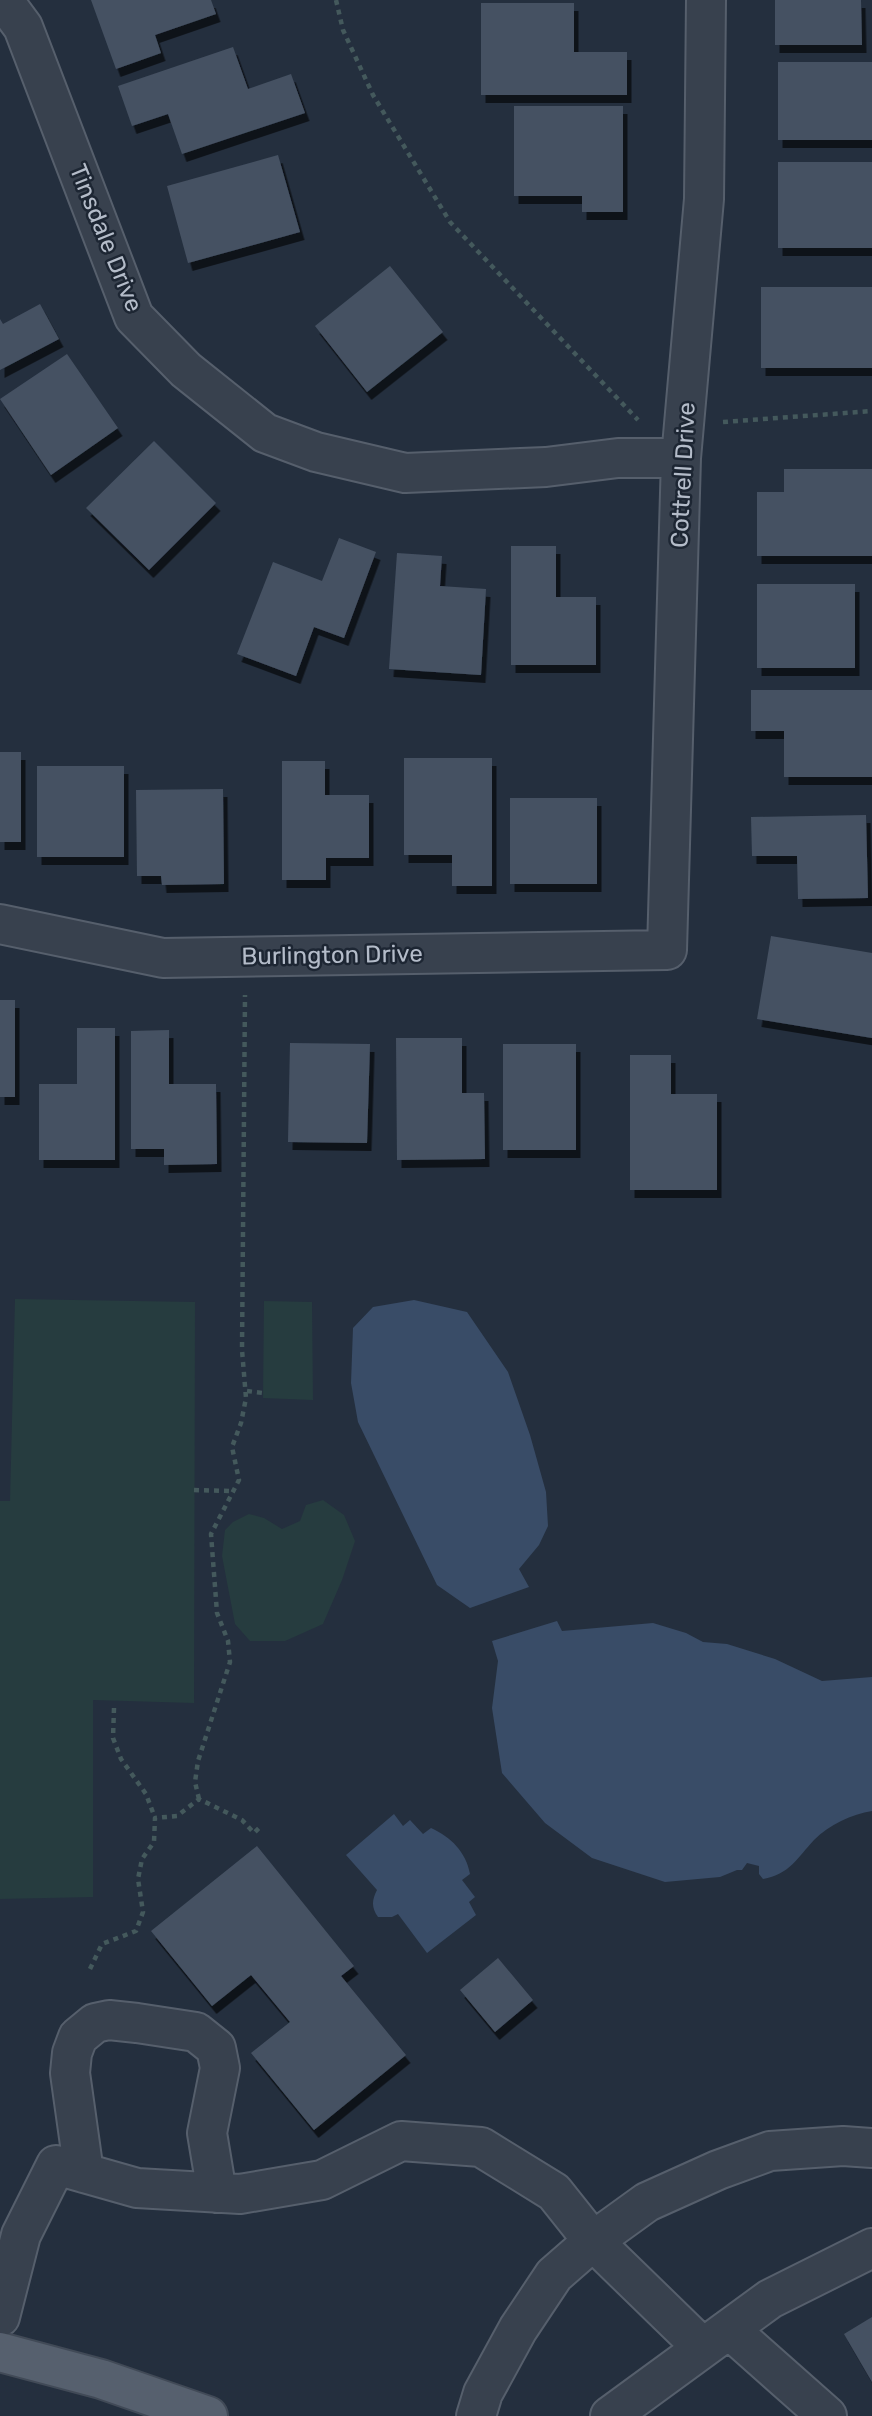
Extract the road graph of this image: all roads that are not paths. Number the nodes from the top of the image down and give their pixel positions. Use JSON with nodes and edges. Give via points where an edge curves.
{"nodes":[{"id":1,"x":3,"y":0,"type":"edge"},
{"id":2,"x":706,"y":0,"type":"edge"},
{"id":3,"x":682,"y":442,"type":"junction"},
{"id":4,"x":0,"y":924,"type":"edge"},
{"id":5,"x":667,"y":950,"type":"joint"},
{"id":6,"x":872,"y":2148,"type":"edge"},
{"id":7,"x":84,"y":2173,"type":"junction"},
{"id":8,"x":217,"y":2193,"type":"junction"},
{"id":9,"x":593,"y":2241,"type":"junction"},
{"id":10,"x":872,"y":2248,"type":"edge"},
{"id":11,"x":0,"y":2317,"type":"edge"},
{"id":12,"x":716,"y":2338,"type":"junction"},
{"id":13,"x":0,"y":2352,"type":"edge"},
{"id":14,"x":208,"y":2416,"type":"edge"},
{"id":15,"x":475,"y":2416,"type":"edge"},
{"id":16,"x":610,"y":2416,"type":"edge"},
{"id":17,"x":827,"y":2416,"type":"edge"}],
"edges":[{"from":1,"to":3,"type":"street","name":"Tinsdale Drive","via":[[23,27],[134,317],[186,370],[265,433],[316,452],[405,473],[546,467],[618,458]]},
{"from":2,"to":3,"type":"street","name":"Cottrell Drive","via":[[704,199]]},
{"from":3,"to":5,"type":"street","name":"Cottrell Drive"},
{"from":4,"to":5,"type":"street","name":"Burlington Drive","via":[[163,958]]},
{"from":6,"to":9,"type":"street","via":[[770,2151],[647,2202]]},
{"from":7,"to":8,"type":"street","via":[[137,2188]]},
{"from":7,"to":8,"type":"street","via":[[70,2073],[75,2045],[95,2023],[137,2023],[196,2032],[216,2048],[220,2068],[208,2133]]},
{"from":7,"to":11,"type":"street","via":[[56,2165],[21,2235]]},
{"from":8,"to":9,"type":"street","via":[[240,2194],[322,2180],[401,2141],[481,2147],[554,2192]]},
{"from":9,"to":12,"type":"street"},
{"from":9,"to":15,"type":"street","via":[[554,2275],[518,2329]]},
{"from":10,"to":12,"type":"street","via":[[770,2299]]},
{"from":12,"to":16,"type":"street"},
{"from":12,"to":17,"type":"street"},
{"from":13,"to":14,"type":"main road","via":[[101,2379]]}]}
